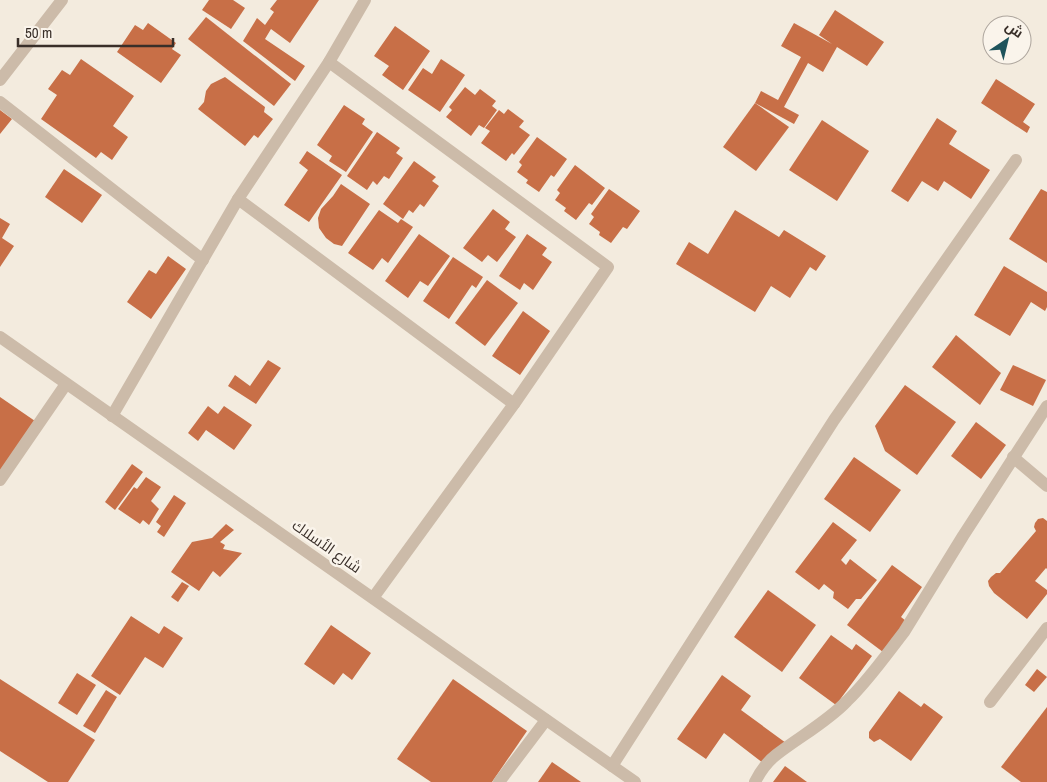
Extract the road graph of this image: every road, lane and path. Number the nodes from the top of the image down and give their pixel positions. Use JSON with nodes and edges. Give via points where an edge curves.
{"nodes":[{"id":1,"x":62,"y":0,"type":"edge"},
{"id":2,"x":365,"y":0,"type":"edge"},
{"id":3,"x":329,"y":62,"type":"junction"},
{"id":4,"x":0,"y":80,"type":"edge"},
{"id":5,"x":0,"y":102,"type":"edge"},
{"id":6,"x":1016,"y":160,"type":"dead end"},
{"id":7,"x":238,"y":200,"type":"junction"},
{"id":8,"x":203,"y":260,"type":"junction"},
{"id":9,"x":0,"y":337,"type":"edge"},
{"id":10,"x":66,"y":384,"type":"junction"},
{"id":11,"x":514,"y":404,"type":"junction"},
{"id":12,"x":1047,"y":406,"type":"edge"},
{"id":13,"x":112,"y":416,"type":"junction"},
{"id":14,"x":1013,"y":458,"type":"junction"},
{"id":15,"x":0,"y":480,"type":"edge"},
{"id":16,"x":1047,"y":486,"type":"edge"},
{"id":17,"x":373,"y":598,"type":"junction"},
{"id":18,"x":1047,"y":628,"type":"edge"},
{"id":19,"x":990,"y":702,"type":"dead end"},
{"id":20,"x":546,"y":720,"type":"junction"},
{"id":21,"x":612,"y":766,"type":"junction"},
{"id":22,"x":498,"y":782,"type":"edge"},
{"id":23,"x":635,"y":782,"type":"edge"},
{"id":24,"x":754,"y":782,"type":"edge"}],
"edges":[{"from":1,"to":4,"type":"street"},
{"from":2,"to":3,"type":"street"},
{"from":3,"to":7,"type":"street"},
{"from":3,"to":11,"type":"street","via":[[608,268]]},
{"from":5,"to":8,"type":"street"},
{"from":6,"to":21,"type":"street","via":[[834,420]]},
{"from":7,"to":8,"type":"street"},
{"from":7,"to":11,"type":"street"},
{"from":8,"to":13,"type":"street"},
{"from":9,"to":10,"type":"street","name":"شارع الأسلاك"},
{"from":10,"to":13,"type":"street","name":"شارع الأسلاك"},
{"from":10,"to":15,"type":"street"},
{"from":11,"to":17,"type":"street"},
{"from":12,"to":14,"type":"street"},
{"from":13,"to":17,"type":"street","name":"شارع الأسلاك"},
{"from":14,"to":16,"type":"street"},
{"from":14,"to":24,"type":"street","via":[[893,646],[847,701],[775,756]]},
{"from":17,"to":20,"type":"street","name":"شارع الأسلاك"},
{"from":18,"to":19,"type":"street"},
{"from":20,"to":21,"type":"street","name":"شارع الأسلاك"},
{"from":20,"to":22,"type":"street"},
{"from":21,"to":23,"type":"street","name":"شارع الأسلاك"}]}
